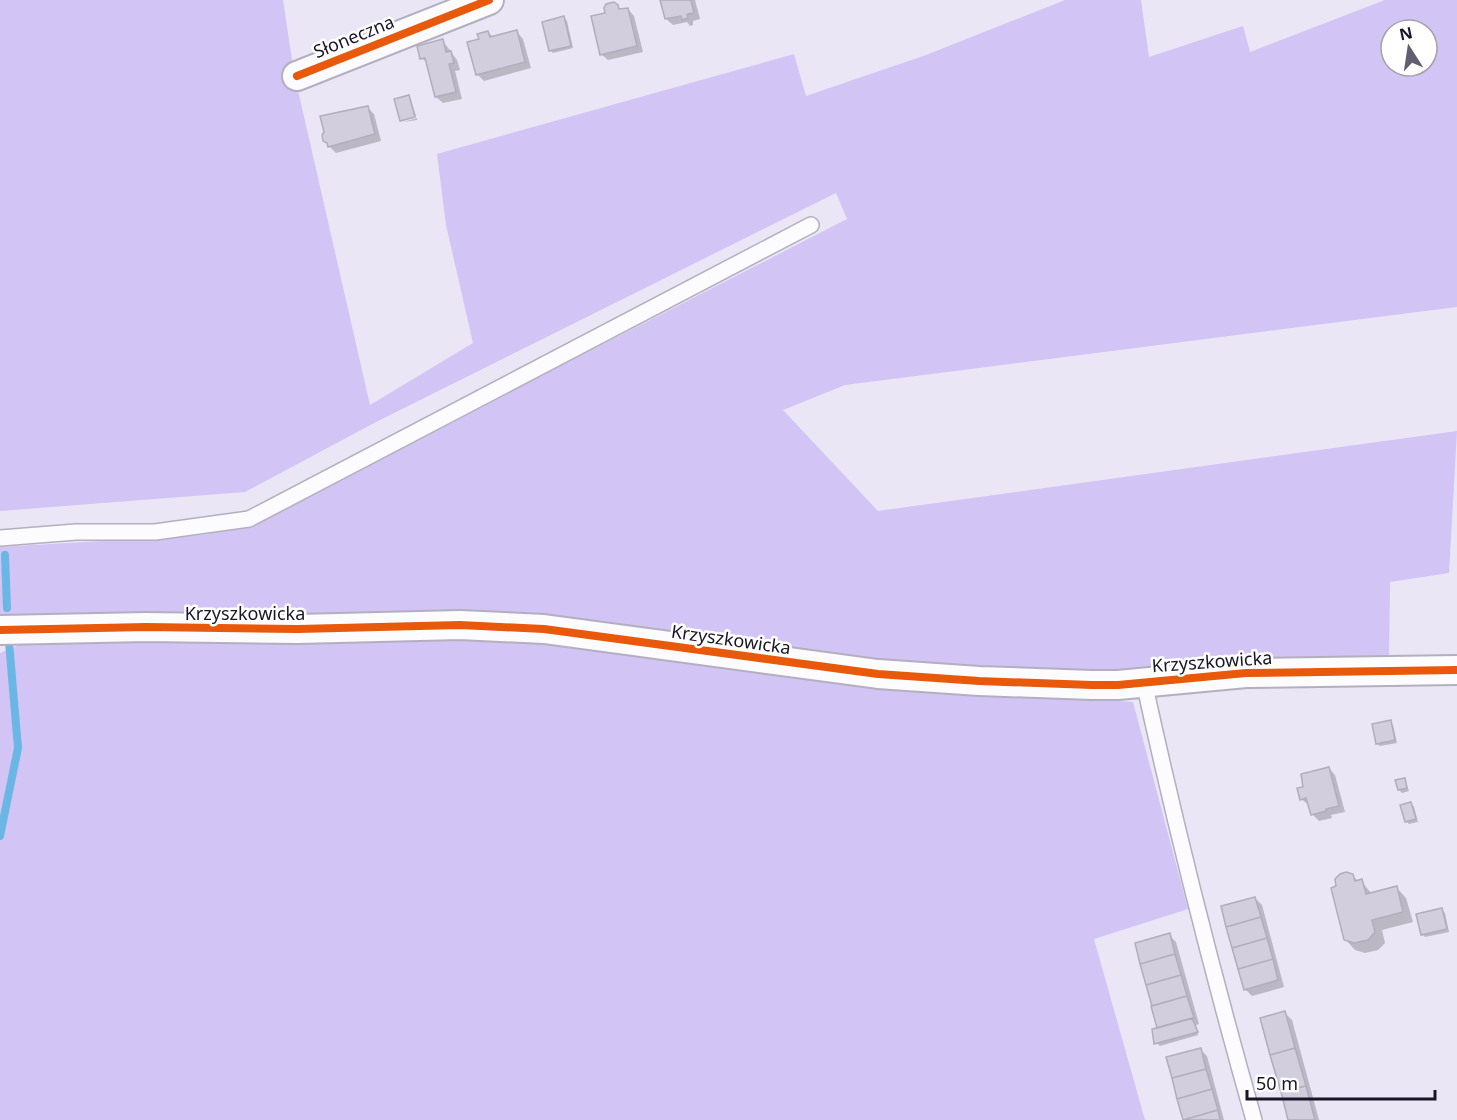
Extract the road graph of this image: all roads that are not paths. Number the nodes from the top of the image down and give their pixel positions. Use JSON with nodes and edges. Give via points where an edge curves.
{"nodes":[{"id":1,"x":489,"y":0,"type":"edge"},
{"id":2,"x":297,"y":76,"type":"dead end"},
{"id":3,"x":811,"y":225,"type":"dead end"},
{"id":4,"x":0,"y":538,"type":"edge"},
{"id":5,"x":0,"y":630,"type":"edge"},
{"id":6,"x":1457,"y":670,"type":"edge"},
{"id":7,"x":1144,"y":682,"type":"junction"},
{"id":8,"x":1254,"y":1120,"type":"edge"}],
"edges":[{"from":1,"to":2,"type":"street","name":"Słoneczna"},
{"from":3,"to":4,"type":"lane","via":[[249,519],[155,532],[76,532]]},
{"from":5,"to":7,"type":"street","name":"Krzyszkowicka","via":[[460,624],[544,629],[878,674],[980,681],[1118,685]]},
{"from":6,"to":7,"type":"street","name":"Krzyszkowicka","via":[[1246,673]]},
{"from":7,"to":8,"type":"lane","via":[[1219,993]]}]}
